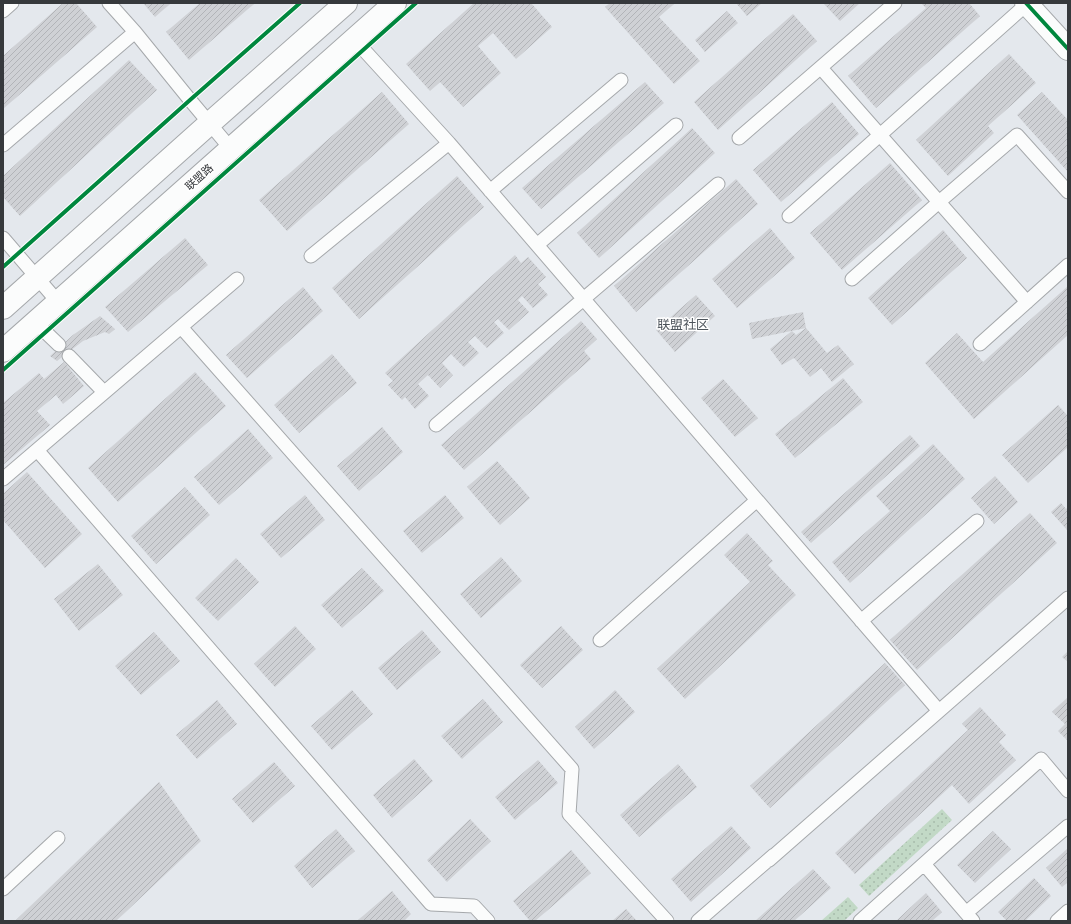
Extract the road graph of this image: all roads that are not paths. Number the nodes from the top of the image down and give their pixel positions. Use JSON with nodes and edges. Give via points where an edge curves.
{"nodes":[{"id":1,"x":12,"y":3,"type":"edge"},
{"id":2,"x":109,"y":3,"type":"edge"},
{"id":3,"x":346,"y":3,"type":"edge"},
{"id":4,"x":395,"y":3,"type":"edge"},
{"id":5,"x":895,"y":3,"type":"edge"},
{"id":6,"x":1027,"y":4,"type":"edge"},
{"id":7,"x":3,"y":11,"type":"edge"},
{"id":8,"x":135,"y":32,"type":"junction"},
{"id":9,"x":353,"y":40,"type":"junction"},
{"id":10,"x":1068,"y":50,"type":"edge"},
{"id":11,"x":821,"y":68,"type":"junction"},
{"id":12,"x":621,"y":80,"type":"dead end"},
{"id":13,"x":210,"y":123,"type":"junction"},
{"id":14,"x":676,"y":125,"type":"dead end"},
{"id":15,"x":880,"y":135,"type":"junction"},
{"id":16,"x":739,"y":138,"type":"dead end"},
{"id":17,"x":448,"y":143,"type":"junction"},
{"id":18,"x":3,"y":145,"type":"edge"},
{"id":19,"x":231,"y":149,"type":"junction"},
{"id":20,"x":718,"y":184,"type":"dead end"},
{"id":21,"x":490,"y":191,"type":"junction"},
{"id":22,"x":1068,"y":192,"type":"edge"},
{"id":23,"x":939,"y":202,"type":"junction"},
{"id":24,"x":789,"y":216,"type":"dead end"},
{"id":25,"x":3,"y":238,"type":"edge"},
{"id":26,"x":537,"y":245,"type":"junction"},
{"id":27,"x":311,"y":256,"type":"dead end"},
{"id":28,"x":1068,"y":266,"type":"edge"},
{"id":29,"x":37,"y":277,"type":"junction"},
{"id":30,"x":237,"y":279,"type":"dead end"},
{"id":31,"x":852,"y":279,"type":"dead end"},
{"id":32,"x":583,"y":299,"type":"junction"},
{"id":33,"x":58,"y":302,"type":"junction"},
{"id":34,"x":1027,"y":302,"type":"junction"},
{"id":35,"x":3,"y":308,"type":"edge"},
{"id":36,"x":35,"y":322,"type":"junction"},
{"id":37,"x":180,"y":327,"type":"junction"},
{"id":38,"x":980,"y":344,"type":"dead end"},
{"id":39,"x":59,"y":345,"type":"dead end"},
{"id":40,"x":3,"y":351,"type":"edge"},
{"id":41,"x":69,"y":356,"type":"dead end"},
{"id":42,"x":104,"y":392,"type":"junction"},
{"id":43,"x":436,"y":425,"type":"dead end"},
{"id":44,"x":37,"y":450,"type":"junction"},
{"id":45,"x":3,"y":479,"type":"edge"},
{"id":46,"x":757,"y":500,"type":"junction"},
{"id":47,"x":977,"y":521,"type":"dead end"},
{"id":48,"x":1068,"y":598,"type":"edge"},
{"id":49,"x":861,"y":621,"type":"junction"},
{"id":50,"x":600,"y":640,"type":"dead end"},
{"id":51,"x":939,"y":711,"type":"junction"},
{"id":52,"x":1068,"y":791,"type":"edge"},
{"id":53,"x":1068,"y":826,"type":"edge"},
{"id":54,"x":58,"y":838,"type":"dead end"},
{"id":55,"x":924,"y":864,"type":"junction"},
{"id":56,"x":3,"y":889,"type":"edge"},
{"id":57,"x":1068,"y":911,"type":"edge"},
{"id":58,"x":969,"y":917,"type":"edge"},
{"id":59,"x":488,"y":921,"type":"edge"},
{"id":60,"x":667,"y":921,"type":"edge"},
{"id":61,"x":698,"y":921,"type":"edge"},
{"id":62,"x":860,"y":921,"type":"edge"},
{"id":63,"x":1057,"y":921,"type":"edge"}],
"edges":[{"from":1,"to":7,"type":"lane"},
{"from":2,"to":8,"type":"lane"},
{"from":3,"to":13,"type":"main road"},
{"from":4,"to":9,"type":"main road","name":"联盟路"},
{"from":5,"to":11,"type":"lane"},
{"from":6,"to":10,"type":"main road"},
{"from":6,"to":15,"type":"lane"},
{"from":8,"to":13,"type":"lane"},
{"from":8,"to":18,"type":"lane"},
{"from":9,"to":17,"type":"lane"},
{"from":9,"to":19,"type":"main road","name":"联盟路"},
{"from":11,"to":15,"type":"lane"},
{"from":11,"to":16,"type":"lane"},
{"from":12,"to":21,"type":"lane"},
{"from":13,"to":19,"type":"lane"},
{"from":13,"to":29,"type":"main road"},
{"from":14,"to":26,"type":"lane"},
{"from":15,"to":23,"type":"lane"},
{"from":15,"to":24,"type":"lane"},
{"from":17,"to":21,"type":"lane"},
{"from":17,"to":27,"type":"lane"},
{"from":19,"to":33,"type":"main road","name":"联盟路"},
{"from":20,"to":32,"type":"lane"},
{"from":21,"to":26,"type":"lane"},
{"from":22,"to":23,"type":"lane","via":[[1017,135]]},
{"from":23,"to":31,"type":"lane"},
{"from":23,"to":34,"type":"lane"},
{"from":25,"to":29,"type":"lane"},
{"from":26,"to":32,"type":"lane"},
{"from":28,"to":34,"type":"lane"},
{"from":29,"to":33,"type":"lane"},
{"from":29,"to":35,"type":"main road"},
{"from":30,"to":37,"type":"lane"},
{"from":32,"to":43,"type":"lane"},
{"from":32,"to":46,"type":"lane"},
{"from":33,"to":36,"type":"main road","name":"联盟路"},
{"from":34,"to":38,"type":"lane"},
{"from":36,"to":39,"type":"lane"},
{"from":36,"to":40,"type":"main road","name":"联盟路"},
{"from":37,"to":42,"type":"lane"},
{"from":37,"to":60,"type":"lane","via":[[572,769],[569,814]]},
{"from":41,"to":42,"type":"lane"},
{"from":42,"to":44,"type":"lane"},
{"from":44,"to":45,"type":"lane"},
{"from":44,"to":59,"type":"lane","via":[[431,904],[474,906]]},
{"from":46,"to":49,"type":"lane"},
{"from":46,"to":50,"type":"lane"},
{"from":47,"to":49,"type":"lane"},
{"from":48,"to":51,"type":"lane"},
{"from":49,"to":51,"type":"lane"},
{"from":51,"to":61,"type":"lane"},
{"from":52,"to":55,"type":"lane","via":[[1041,759]]},
{"from":53,"to":58,"type":"lane"},
{"from":54,"to":56,"type":"lane"},
{"from":55,"to":58,"type":"lane"},
{"from":55,"to":62,"type":"lane"},
{"from":57,"to":63,"type":"lane"}]}
